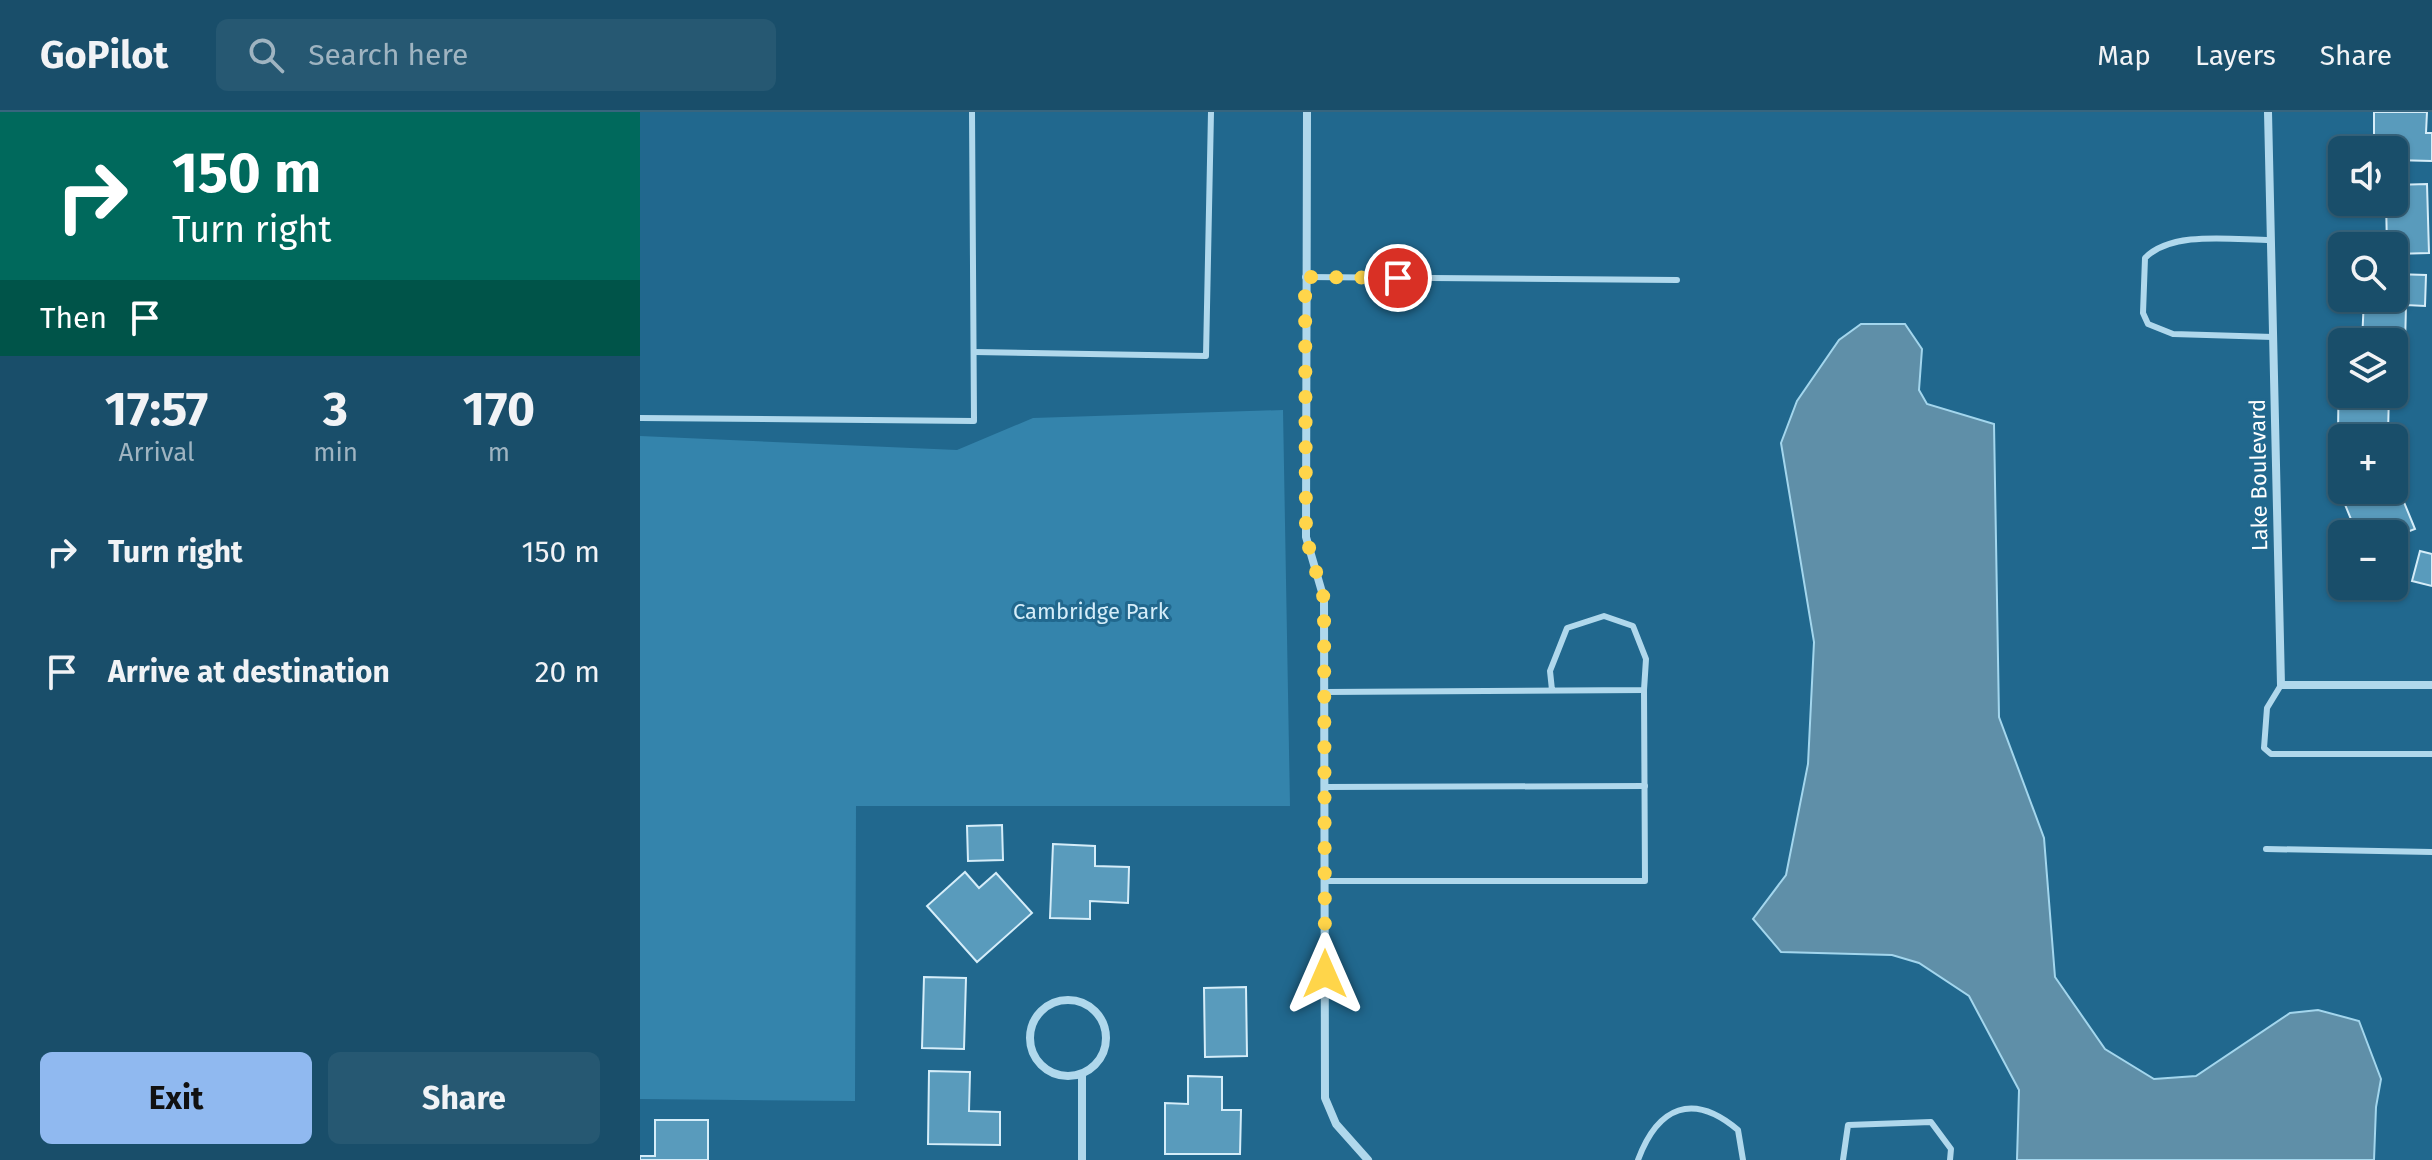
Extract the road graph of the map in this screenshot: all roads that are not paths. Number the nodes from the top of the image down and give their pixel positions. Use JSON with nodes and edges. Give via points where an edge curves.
{"nodes":[{"id":1,"x":972,"y":112,"type":"edge"},
{"id":2,"x":1211,"y":112,"type":"edge"},
{"id":3,"x":1307,"y":112,"type":"edge"},
{"id":4,"x":2268,"y":112,"type":"edge"},
{"id":5,"x":2271,"y":240,"type":"junction"},
{"id":6,"x":1305,"y":277,"type":"junction"},
{"id":7,"x":1677,"y":280,"type":"dead end"},
{"id":8,"x":2273,"y":337,"type":"junction"},
{"id":9,"x":974,"y":352,"type":"junction"},
{"id":10,"x":640,"y":418,"type":"edge"},
{"id":11,"x":2281,"y":685,"type":"junction"},
{"id":12,"x":2432,"y":685,"type":"edge"},
{"id":13,"x":1552,"y":690,"type":"junction"},
{"id":14,"x":1644,"y":690,"type":"junction"},
{"id":15,"x":1325,"y":692,"type":"junction"},
{"id":16,"x":2432,"y":754,"type":"edge"},
{"id":17,"x":1645,"y":786,"type":"junction"},
{"id":18,"x":1325,"y":787,"type":"junction"},
{"id":19,"x":2266,"y":849,"type":"dead end"},
{"id":20,"x":2432,"y":852,"type":"edge"},
{"id":21,"x":1325,"y":881,"type":"junction"},
{"id":22,"x":1082,"y":1074,"type":"junction"},
{"id":23,"x":1082,"y":1160,"type":"edge"},
{"id":24,"x":1368,"y":1160,"type":"edge"},
{"id":25,"x":1638,"y":1160,"type":"edge"},
{"id":26,"x":1743,"y":1160,"type":"edge"},
{"id":27,"x":1843,"y":1160,"type":"edge"},
{"id":28,"x":1950,"y":1160,"type":"edge"}],
"edges":[{"from":1,"to":9,"type":"lane"},
{"from":2,"to":9,"type":"lane","via":[[1206,356]]},
{"from":3,"to":6,"type":"street"},
{"from":4,"to":5,"type":"street","name":"Lake Boulevard"},
{"from":5,"to":8,"type":"street","name":"Lake Boulevard"},
{"from":5,"to":8,"type":"lane","via":[[2197,241],[2154,248],[2145,258],[2143,313],[2148,324],[2173,334]]},
{"from":6,"to":7,"type":"lane"},
{"from":6,"to":15,"type":"street","via":[[1306,537],[1324,599]]},
{"from":8,"to":11,"type":"street","name":"Lake Boulevard"},
{"from":9,"to":10,"type":"lane","via":[[974,421]]},
{"from":11,"to":12,"type":"street"},
{"from":11,"to":16,"type":"lane","via":[[2267,708],[2264,748],[2271,754]]},
{"from":13,"to":14,"type":"lane"},
{"from":13,"to":14,"type":"lane","via":[[1550,671],[1567,628],[1604,616],[1633,626],[1646,659]]},
{"from":13,"to":15,"type":"lane"},
{"from":14,"to":17,"type":"lane"},
{"from":15,"to":18,"type":"street"},
{"from":17,"to":18,"type":"lane"},
{"from":17,"to":21,"type":"lane","via":[[1645,881]]},
{"from":18,"to":21,"type":"street"},
{"from":19,"to":20,"type":"lane"},
{"from":21,"to":24,"type":"street","via":[[1325,1098],[1336,1124]]},
{"from":22,"to":22,"type":"street","via":[[1101,1059],[1107,1036],[1104,1023],[1089,1005],[1053,1002],[1043,1008],[1030,1032],[1035,1057],[1056,1074]]},
{"from":22,"to":23,"type":"street"},
{"from":25,"to":26,"type":"lane","via":[[1648,1133],[1671,1112],[1692,1107],[1717,1112],[1738,1130]]},
{"from":27,"to":28,"type":"lane","via":[[1848,1125],[1931,1122],[1951,1149]]}]}
